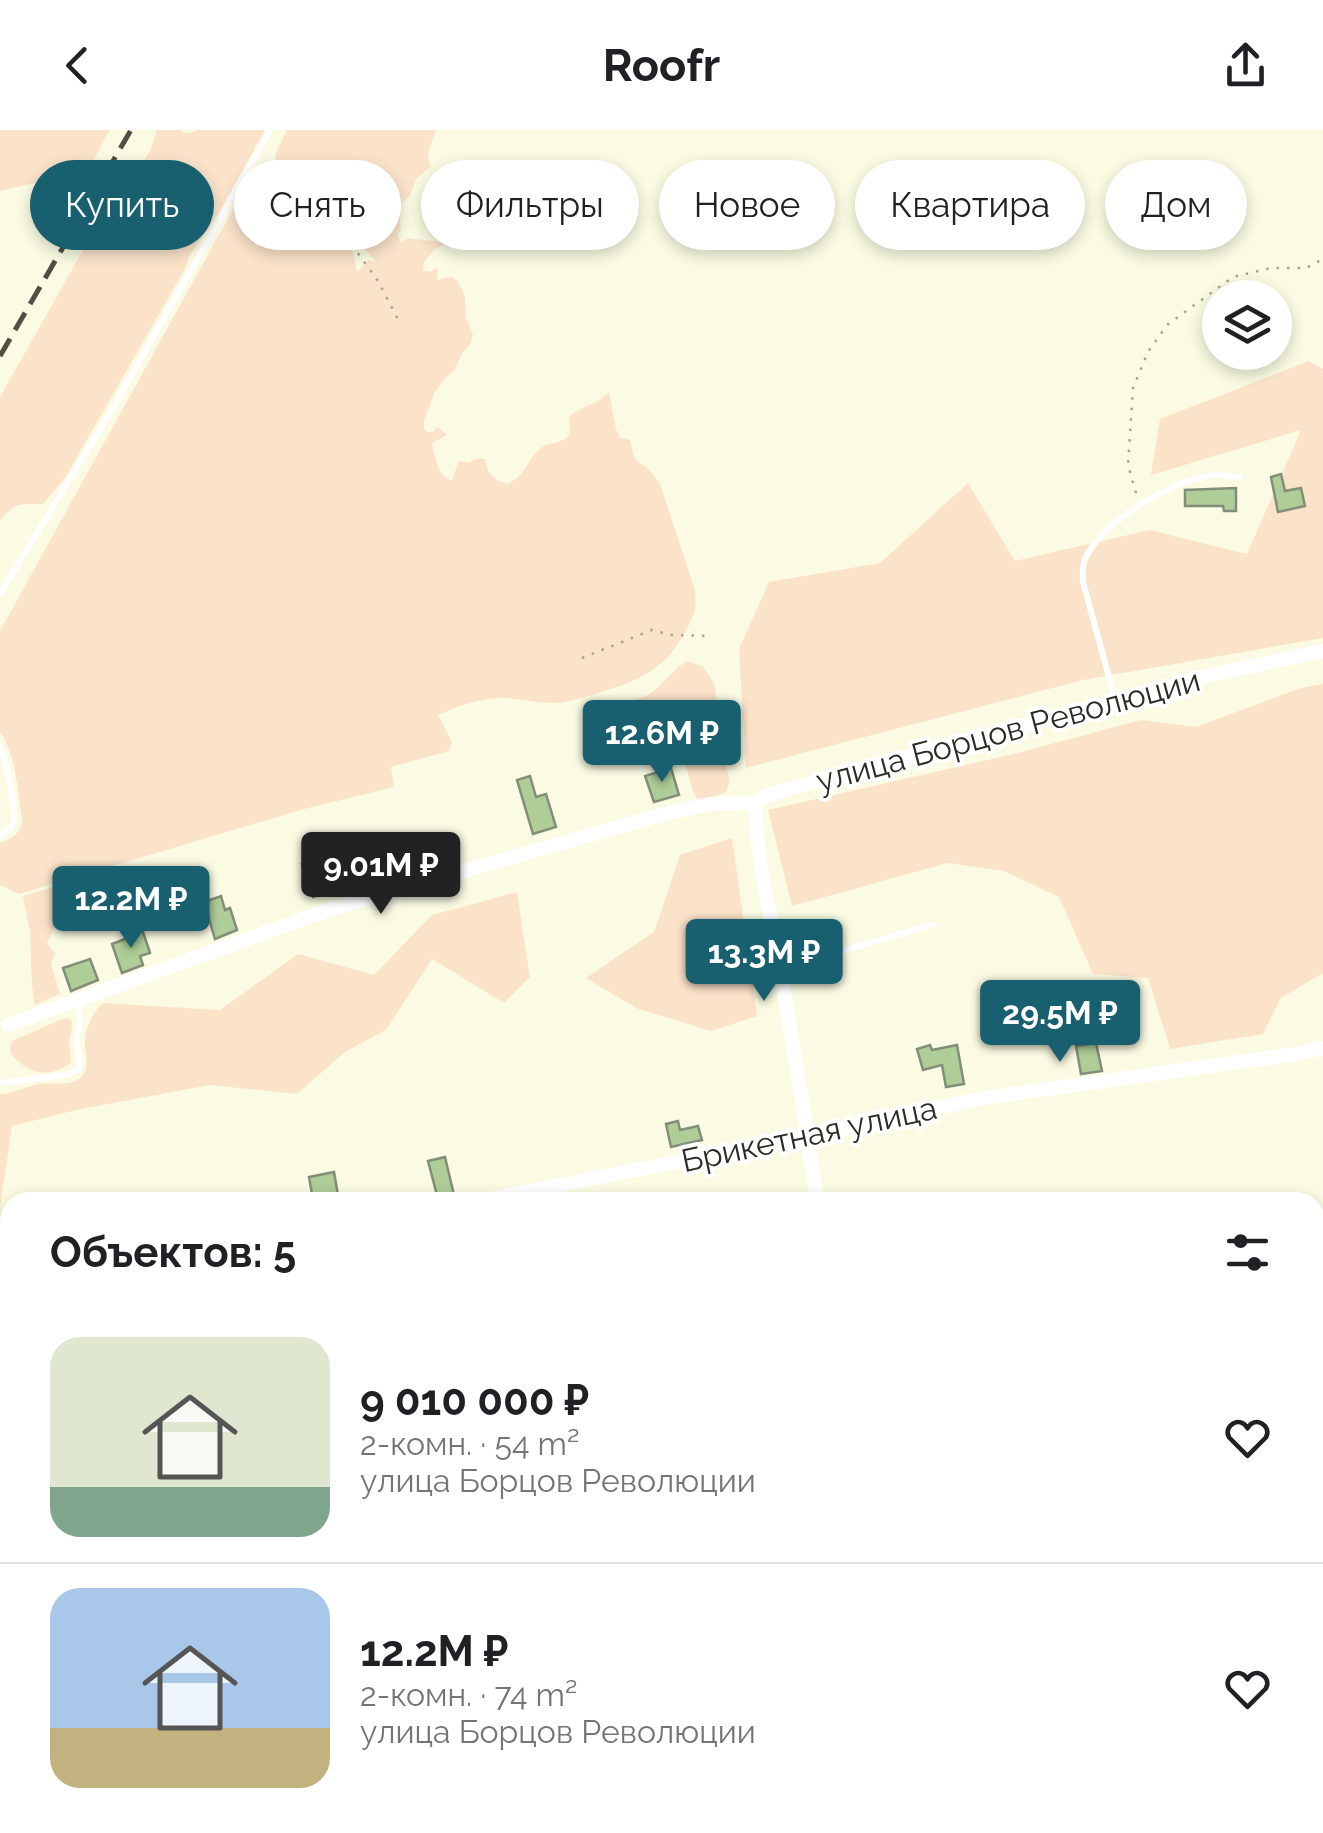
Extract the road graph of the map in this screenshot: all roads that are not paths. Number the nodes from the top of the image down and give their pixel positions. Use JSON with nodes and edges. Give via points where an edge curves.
{"nodes":[{"id":1,"x":270,"y":130,"type":"edge"},
{"id":2,"x":1240,"y":478,"type":"dead end"},
{"id":3,"x":0,"y":594,"type":"edge"},
{"id":4,"x":1323,"y":651,"type":"edge"},
{"id":5,"x":1115,"y":700,"type":"junction"},
{"id":6,"x":0,"y":746,"type":"edge"},
{"id":7,"x":755,"y":803,"type":"junction"},
{"id":8,"x":0,"y":836,"type":"edge"},
{"id":9,"x":934,"y":924,"type":"dead end"},
{"id":10,"x":779,"y":962,"type":"junction"},
{"id":11,"x":78,"y":1000,"type":"junction"},
{"id":12,"x":8,"y":1025,"type":"dead end"},
{"id":13,"x":1323,"y":1048,"type":"edge"},
{"id":14,"x":0,"y":1083,"type":"edge"},
{"id":15,"x":808,"y":1135,"type":"junction"},
{"id":16,"x":525,"y":1192,"type":"edge"},
{"id":17,"x":816,"y":1192,"type":"edge"}],
"edges":[{"from":1,"to":3,"type":"lane"},
{"from":2,"to":5,"type":"lane","via":[[1214,475],[1170,488],[1096,540],[1083,563],[1082,582]]},
{"from":4,"to":5,"type":"street","name":"улица Борцов Революции"},
{"from":5,"to":7,"type":"street","name":"улица Борцов Революции"},
{"from":6,"to":8,"type":"lane","via":[[14,819]]},
{"from":7,"to":10,"type":"street"},
{"from":7,"to":11,"type":"street","name":"улица Борцов Революции","via":[[661,815],[334,908]]},
{"from":9,"to":10,"type":"lane","via":[[805,962]]},
{"from":10,"to":15,"type":"street"},
{"from":11,"to":12,"type":"street","name":"улица Борцов Революции"},
{"from":11,"to":14,"type":"lane","via":[[78,1070]]},
{"from":13,"to":15,"type":"street","name":"Брикетная улица","via":[[984,1098]]},
{"from":15,"to":16,"type":"street","name":"Брикетная улица"},
{"from":15,"to":17,"type":"street"}]}
